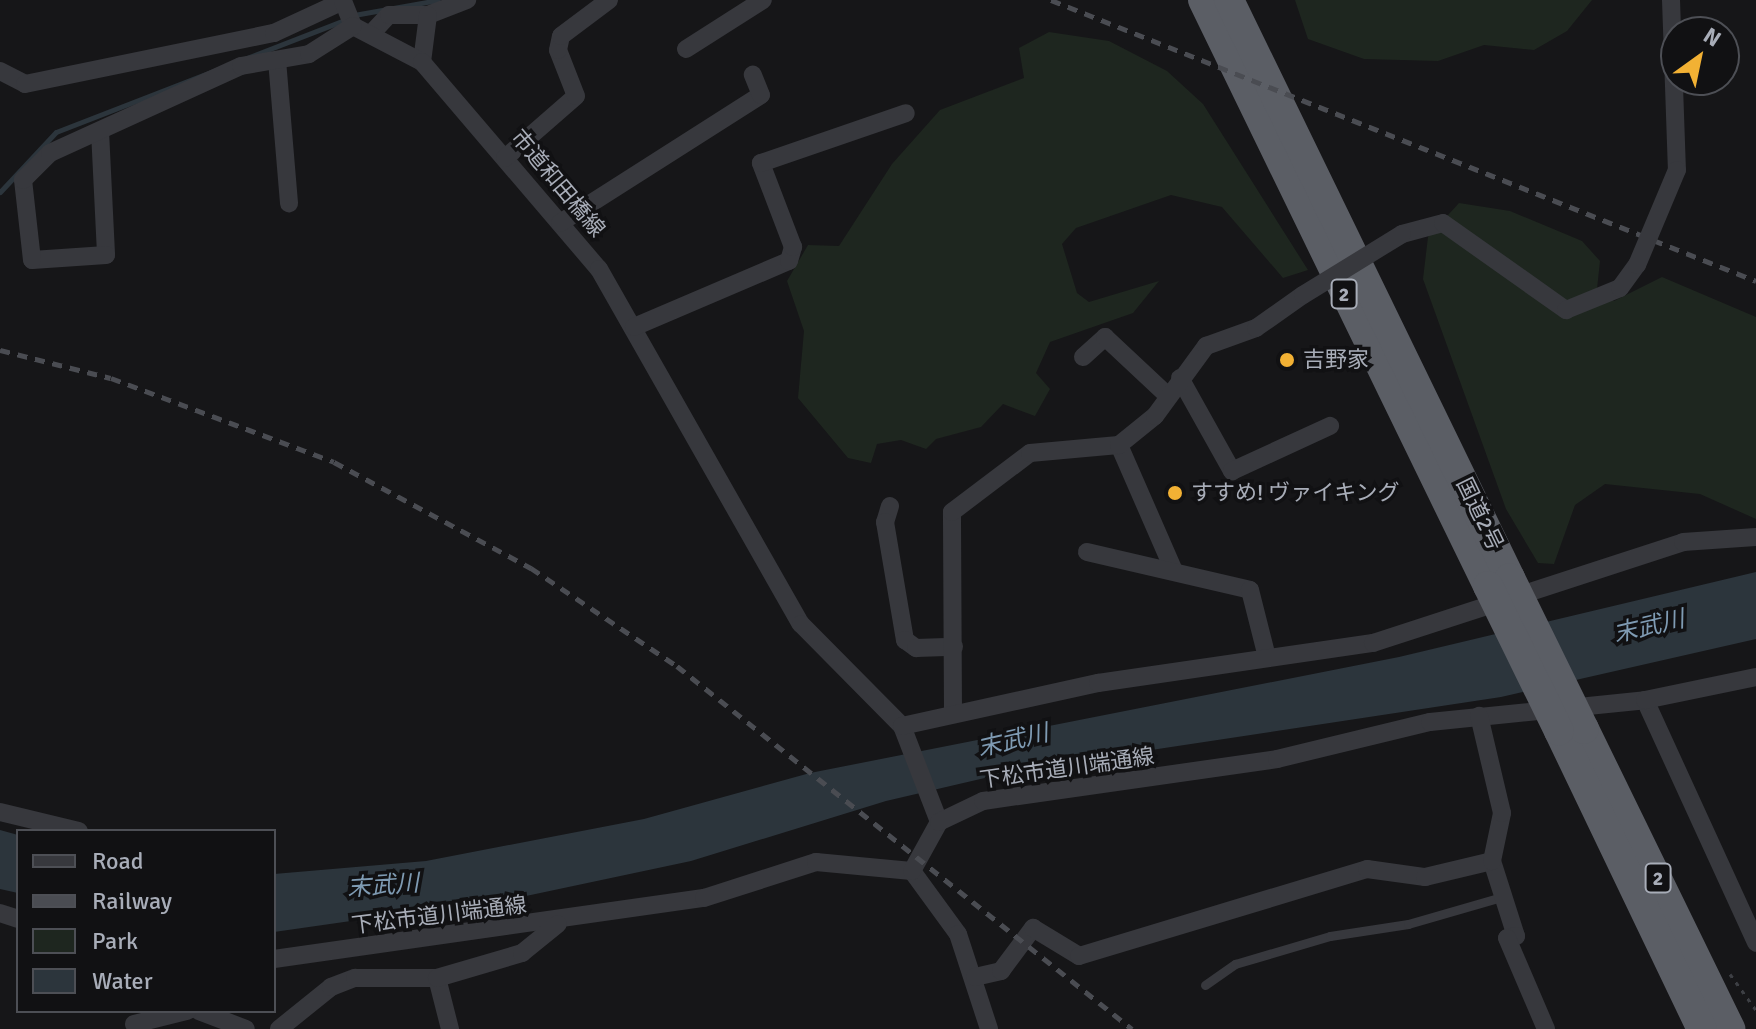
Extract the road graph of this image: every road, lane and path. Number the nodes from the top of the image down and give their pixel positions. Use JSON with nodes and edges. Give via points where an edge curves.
{"nodes":[{"id":1,"x":467,"y":0,"type":"edge"},
{"id":2,"x":609,"y":0,"type":"edge"},
{"id":3,"x":763,"y":0,"type":"edge"},
{"id":4,"x":1203,"y":0,"type":"edge"},
{"id":5,"x":1229,"y":0,"type":"edge"},
{"id":6,"x":1671,"y":0,"type":"edge"},
{"id":7,"x":428,"y":15,"type":"junction"},
{"id":8,"x":350,"y":19,"type":"junction"},
{"id":9,"x":371,"y":34,"type":"junction"},
{"id":10,"x":686,"y":49,"type":"dead end"},
{"id":11,"x":277,"y":60,"type":"junction"},
{"id":12,"x":422,"y":62,"type":"junction"},
{"id":13,"x":0,"y":71,"type":"edge"},
{"id":14,"x":753,"y":75,"type":"dead end"},
{"id":15,"x":906,"y":113,"type":"dead end"},
{"id":16,"x":100,"y":131,"type":"junction"},
{"id":17,"x":505,"y":158,"type":"junction"},
{"id":18,"x":289,"y":204,"type":"dead end"},
{"id":19,"x":560,"y":223,"type":"junction"},
{"id":20,"x":634,"y":327,"type":"junction"},
{"id":21,"x":1083,"y":357,"type":"dead end"},
{"id":22,"x":1180,"y":378,"type":"junction"},
{"id":23,"x":1168,"y":396,"type":"junction"},
{"id":24,"x":1330,"y":426,"type":"dead end"},
{"id":25,"x":1119,"y":445,"type":"junction"},
{"id":26,"x":890,"y":506,"type":"dead end"},
{"id":27,"x":1756,"y":537,"type":"edge"},
{"id":28,"x":1087,"y":552,"type":"dead end"},
{"id":29,"x":1174,"y":571,"type":"junction"},
{"id":30,"x":1499,"y":582,"type":"junction"},
{"id":31,"x":954,"y":647,"type":"junction"},
{"id":32,"x":1267,"y":657,"type":"junction"},
{"id":33,"x":1756,"y":677,"type":"edge"},
{"id":34,"x":1645,"y":700,"type":"junction"},
{"id":35,"x":953,"y":712,"type":"junction"},
{"id":36,"x":1479,"y":716,"type":"junction"},
{"id":37,"x":1571,"y":730,"type":"junction"},
{"id":38,"x":906,"y":735,"type":"junction"},
{"id":39,"x":0,"y":812,"type":"edge"},
{"id":40,"x":936,"y":816,"type":"junction"},
{"id":41,"x":71,"y":829,"type":"edge"},
{"id":42,"x":1492,"y":861,"type":"junction"},
{"id":43,"x":912,"y":871,"type":"junction"},
{"id":44,"x":1505,"y":896,"type":"junction"},
{"id":45,"x":558,"y":924,"type":"junction"},
{"id":46,"x":1756,"y":943,"type":"edge"},
{"id":47,"x":276,"y":959,"type":"edge"},
{"id":48,"x":1725,"y":967,"type":"dead end"},
{"id":49,"x":975,"y":977,"type":"junction"},
{"id":50,"x":437,"y":978,"type":"junction"},
{"id":51,"x":1205,"y":985,"type":"dead end"},
{"id":52,"x":1756,"y":1010,"type":"edge"},
{"id":53,"x":179,"y":1013,"type":"edge"},
{"id":54,"x":209,"y":1013,"type":"edge"},
{"id":55,"x":242,"y":1020,"type":"edge"},
{"id":56,"x":134,"y":1024,"type":"dead end"},
{"id":57,"x":279,"y":1029,"type":"edge"},
{"id":58,"x":450,"y":1029,"type":"edge"},
{"id":59,"x":989,"y":1029,"type":"edge"},
{"id":60,"x":1546,"y":1029,"type":"edge"},
{"id":61,"x":1702,"y":1029,"type":"edge"},
{"id":62,"x":1730,"y":1029,"type":"edge"}],
"edges":[{"from":1,"to":7,"type":"street"},
{"from":2,"to":17,"type":"street","via":[[561,36],[558,50],[576,96]]},
{"from":3,"to":10,"type":"street"},
{"from":4,"to":30,"type":"highway","name":"国道2号","number":"2"},
{"from":5,"to":30,"type":"highway","name":"国道2号","number":"2"},
{"from":6,"to":22,"type":"street","bridge":true,"via":[[1677,170],[1637,265],[1620,288],[1566,310],[1443,223],[1402,234],[1256,328],[1206,346]]},
{"from":7,"to":9,"type":"street","via":[[389,15]]},
{"from":7,"to":12,"type":"street"},
{"from":8,"to":9,"type":"street","name":"市道和田橋線"},
{"from":8,"to":11,"type":"street","via":[[309,54]]},
{"from":8,"to":13,"type":"street","via":[[343,1],[274,33],[25,84]]},
{"from":9,"to":12,"type":"street","name":"市道和田橋線"},
{"from":11,"to":16,"type":"street","via":[[164,96]]},
{"from":11,"to":18,"type":"street"},
{"from":12,"to":17,"type":"street","name":"市道和田橋線"},
{"from":14,"to":19,"type":"street","via":[[761,95]]},
{"from":15,"to":20,"type":"street","via":[[761,163],[793,247],[789,261]]},
{"from":16,"to":16,"type":"street","via":[[106,255],[32,260],[23,180],[50,153]]},
{"from":17,"to":19,"type":"street","name":"市道和田橋線"},
{"from":19,"to":20,"type":"street","name":"市道和田橋線"},
{"from":20,"to":38,"type":"street","name":"市道和田橋線","via":[[801,624]]},
{"from":21,"to":23,"type":"street","via":[[1105,337]]},
{"from":22,"to":23,"type":"street"},
{"from":22,"to":24,"type":"street","via":[[1232,471]]},
{"from":23,"to":25,"type":"street"},
{"from":25,"to":29,"type":"street"},
{"from":25,"to":31,"type":"street","via":[[1030,453],[952,512]]},
{"from":26,"to":31,"type":"street","via":[[885,522],[905,640],[916,648]]},
{"from":27,"to":32,"type":"street","via":[[1683,542],[1373,643]]},
{"from":28,"to":29,"type":"street"},
{"from":29,"to":32,"type":"street","via":[[1250,590]]},
{"from":30,"to":37,"type":"highway","name":"国道2号","number":"2","bridge":true},
{"from":31,"to":35,"type":"street"},
{"from":32,"to":35,"type":"street"},
{"from":33,"to":34,"type":"street","name":"下松市道川端通線"},
{"from":34,"to":36,"type":"street","name":"下松市道川端通線"},
{"from":34,"to":46,"type":"street"},
{"from":35,"to":38,"type":"street"},
{"from":36,"to":40,"type":"street","name":"下松市道川端通線","via":[[1171,778],[983,801]]},
{"from":36,"to":42,"type":"street","via":[[1502,813]]},
{"from":37,"to":61,"type":"highway","name":"国道2号","number":"2"},
{"from":37,"to":62,"type":"highway","name":"国道2号","number":"2"},
{"from":38,"to":40,"type":"street"},
{"from":39,"to":41,"type":"street"},
{"from":40,"to":43,"type":"street"},
{"from":42,"to":44,"type":"street"},
{"from":42,"to":49,"type":"street","via":[[1425,877],[1367,869],[1079,956],[1033,928],[1001,971]]},
{"from":43,"to":45,"type":"street","name":"下松市道川端通線","via":[[816,862],[704,898]]},
{"from":43,"to":49,"type":"street","via":[[958,934]]},
{"from":44,"to":51,"type":"lane","via":[[1235,964]]},
{"from":44,"to":60,"type":"street","via":[[1516,936],[1507,938]]},
{"from":45,"to":47,"type":"street","name":"下松市道川端通線"},
{"from":45,"to":50,"type":"street","via":[[522,953]]},
{"from":48,"to":52,"type":"path"},
{"from":49,"to":59,"type":"street"},
{"from":50,"to":57,"type":"street","via":[[355,978],[331,987]]},
{"from":50,"to":58,"type":"street"},
{"from":53,"to":56,"type":"street"},
{"from":54,"to":55,"type":"street"}]}
